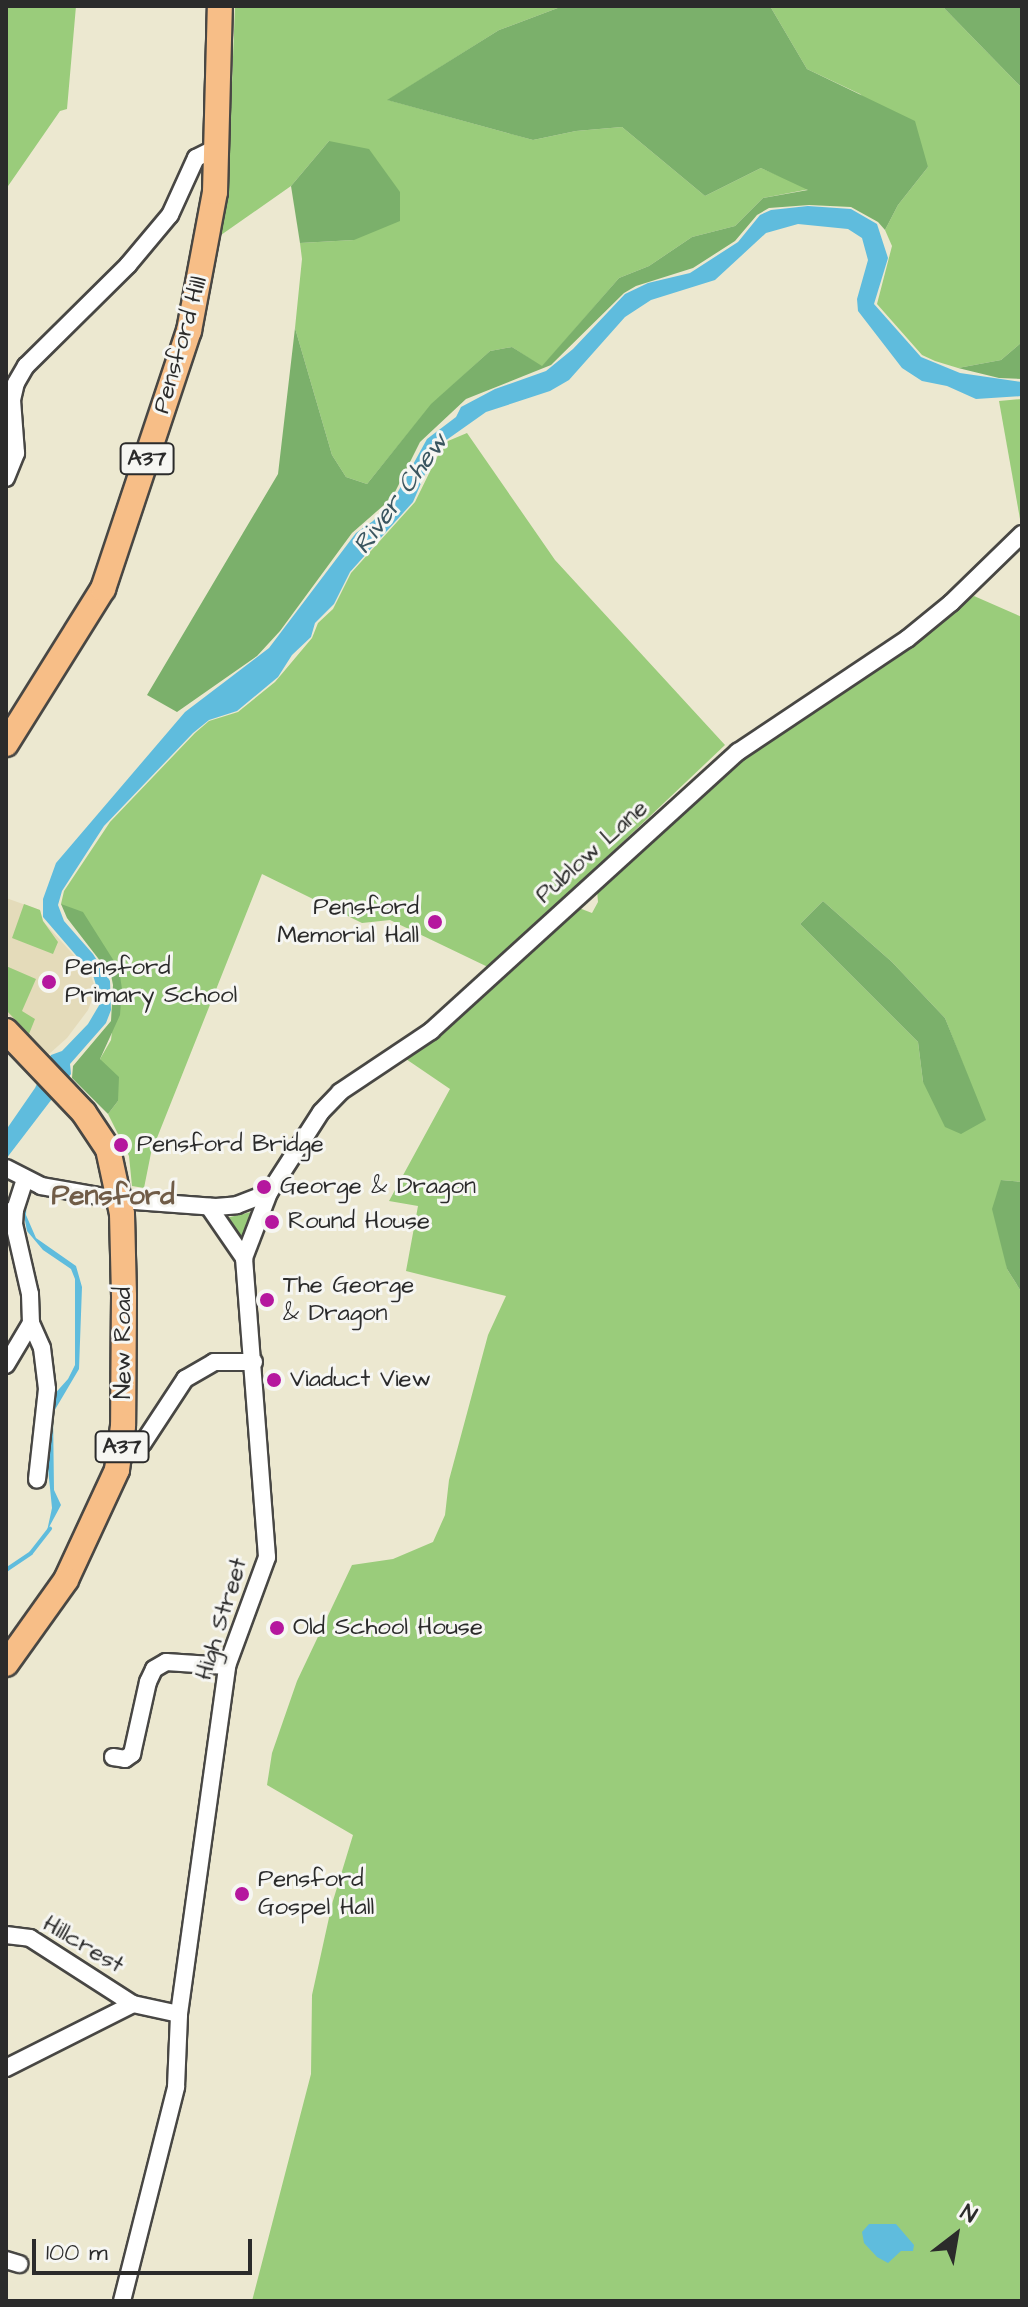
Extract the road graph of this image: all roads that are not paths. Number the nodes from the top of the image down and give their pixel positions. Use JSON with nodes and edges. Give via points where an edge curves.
{"nodes":[{"id":1,"x":220,"y":6,"type":"edge"},
{"id":2,"x":216,"y":148,"type":"junction"},
{"id":3,"x":6,"y":478,"type":"edge"},
{"id":4,"x":1022,"y":534,"type":"edge"},
{"id":5,"x":6,"y":744,"type":"edge"},
{"id":6,"x":6,"y":1031,"type":"edge"},
{"id":7,"x":7,"y":1169,"type":"edge"},
{"id":8,"x":25,"y":1180,"type":"junction"},
{"id":9,"x":269,"y":1193,"type":"junction"},
{"id":10,"x":121,"y":1200,"type":"junction"},
{"id":11,"x":209,"y":1207,"type":"junction"},
{"id":12,"x":11,"y":1211,"type":"edge"},
{"id":13,"x":244,"y":1258,"type":"junction"},
{"id":14,"x":31,"y":1323,"type":"junction"},
{"id":15,"x":254,"y":1362,"type":"junction"},
{"id":16,"x":6,"y":1365,"type":"edge"},
{"id":17,"x":120,"y":1459,"type":"junction"},
{"id":18,"x":37,"y":1479,"type":"dead end"},
{"id":19,"x":6,"y":1664,"type":"edge"},
{"id":20,"x":227,"y":1666,"type":"junction"},
{"id":21,"x":113,"y":1757,"type":"dead end"},
{"id":22,"x":6,"y":1935,"type":"edge"},
{"id":23,"x":133,"y":2004,"type":"junction"},
{"id":24,"x":179,"y":2014,"type":"junction"},
{"id":25,"x":6,"y":2068,"type":"edge"},
{"id":26,"x":122,"y":2301,"type":"edge"}],
"edges":[{"from":1,"to":2,"type":"highway","name":"Pensford Hill","number":"A37"},
{"from":2,"to":3,"type":"street","via":[[196,158],[170,215],[128,265],[26,366],[12,400],[16,453]]},
{"from":2,"to":5,"type":"highway","name":"Pensford Hill","number":"A37","via":[[213,207],[189,331],[116,556],[84,622]]},
{"from":4,"to":9,"type":"street","name":"Publow Lane","via":[[907,639],[738,752],[431,1031],[340,1092],[321,1112]]},
{"from":6,"to":10,"type":"highway","name":"New Road","number":"A37","via":[[93,1125],[108,1149]]},
{"from":7,"to":8,"type":"street"},
{"from":8,"to":10,"type":"street"},
{"from":8,"to":12,"type":"street"},
{"from":9,"to":11,"type":"street","via":[[237,1205]]},
{"from":9,"to":13,"type":"street","name":"High Street"},
{"from":10,"to":11,"type":"street"},
{"from":10,"to":17,"type":"highway","name":"New Road","number":"A37"},
{"from":11,"to":13,"type":"street"},
{"from":12,"to":14,"type":"street","via":[[30,1294]]},
{"from":13,"to":15,"type":"street","name":"High Street"},
{"from":14,"to":16,"type":"street"},
{"from":14,"to":18,"type":"street","via":[[42,1348],[47,1389]]},
{"from":15,"to":17,"type":"street","via":[[214,1362],[185,1379],[143,1443]]},
{"from":15,"to":20,"type":"street","name":"High Street","via":[[267,1557]]},
{"from":17,"to":19,"type":"highway","name":"New Road","number":"A37","via":[[66,1580]]},
{"from":20,"to":21,"type":"street","via":[[166,1662],[154,1669],[132,1754]]},
{"from":20,"to":24,"type":"street","name":"High Street"},
{"from":22,"to":23,"type":"street","name":"Hillcrest","via":[[30,1938]]},
{"from":23,"to":24,"type":"street","name":"Hillcrest"},
{"from":23,"to":25,"type":"street","name":"Hillcrest"},
{"from":24,"to":26,"type":"street","name":"High Street","via":[[176,2087]]}]}
